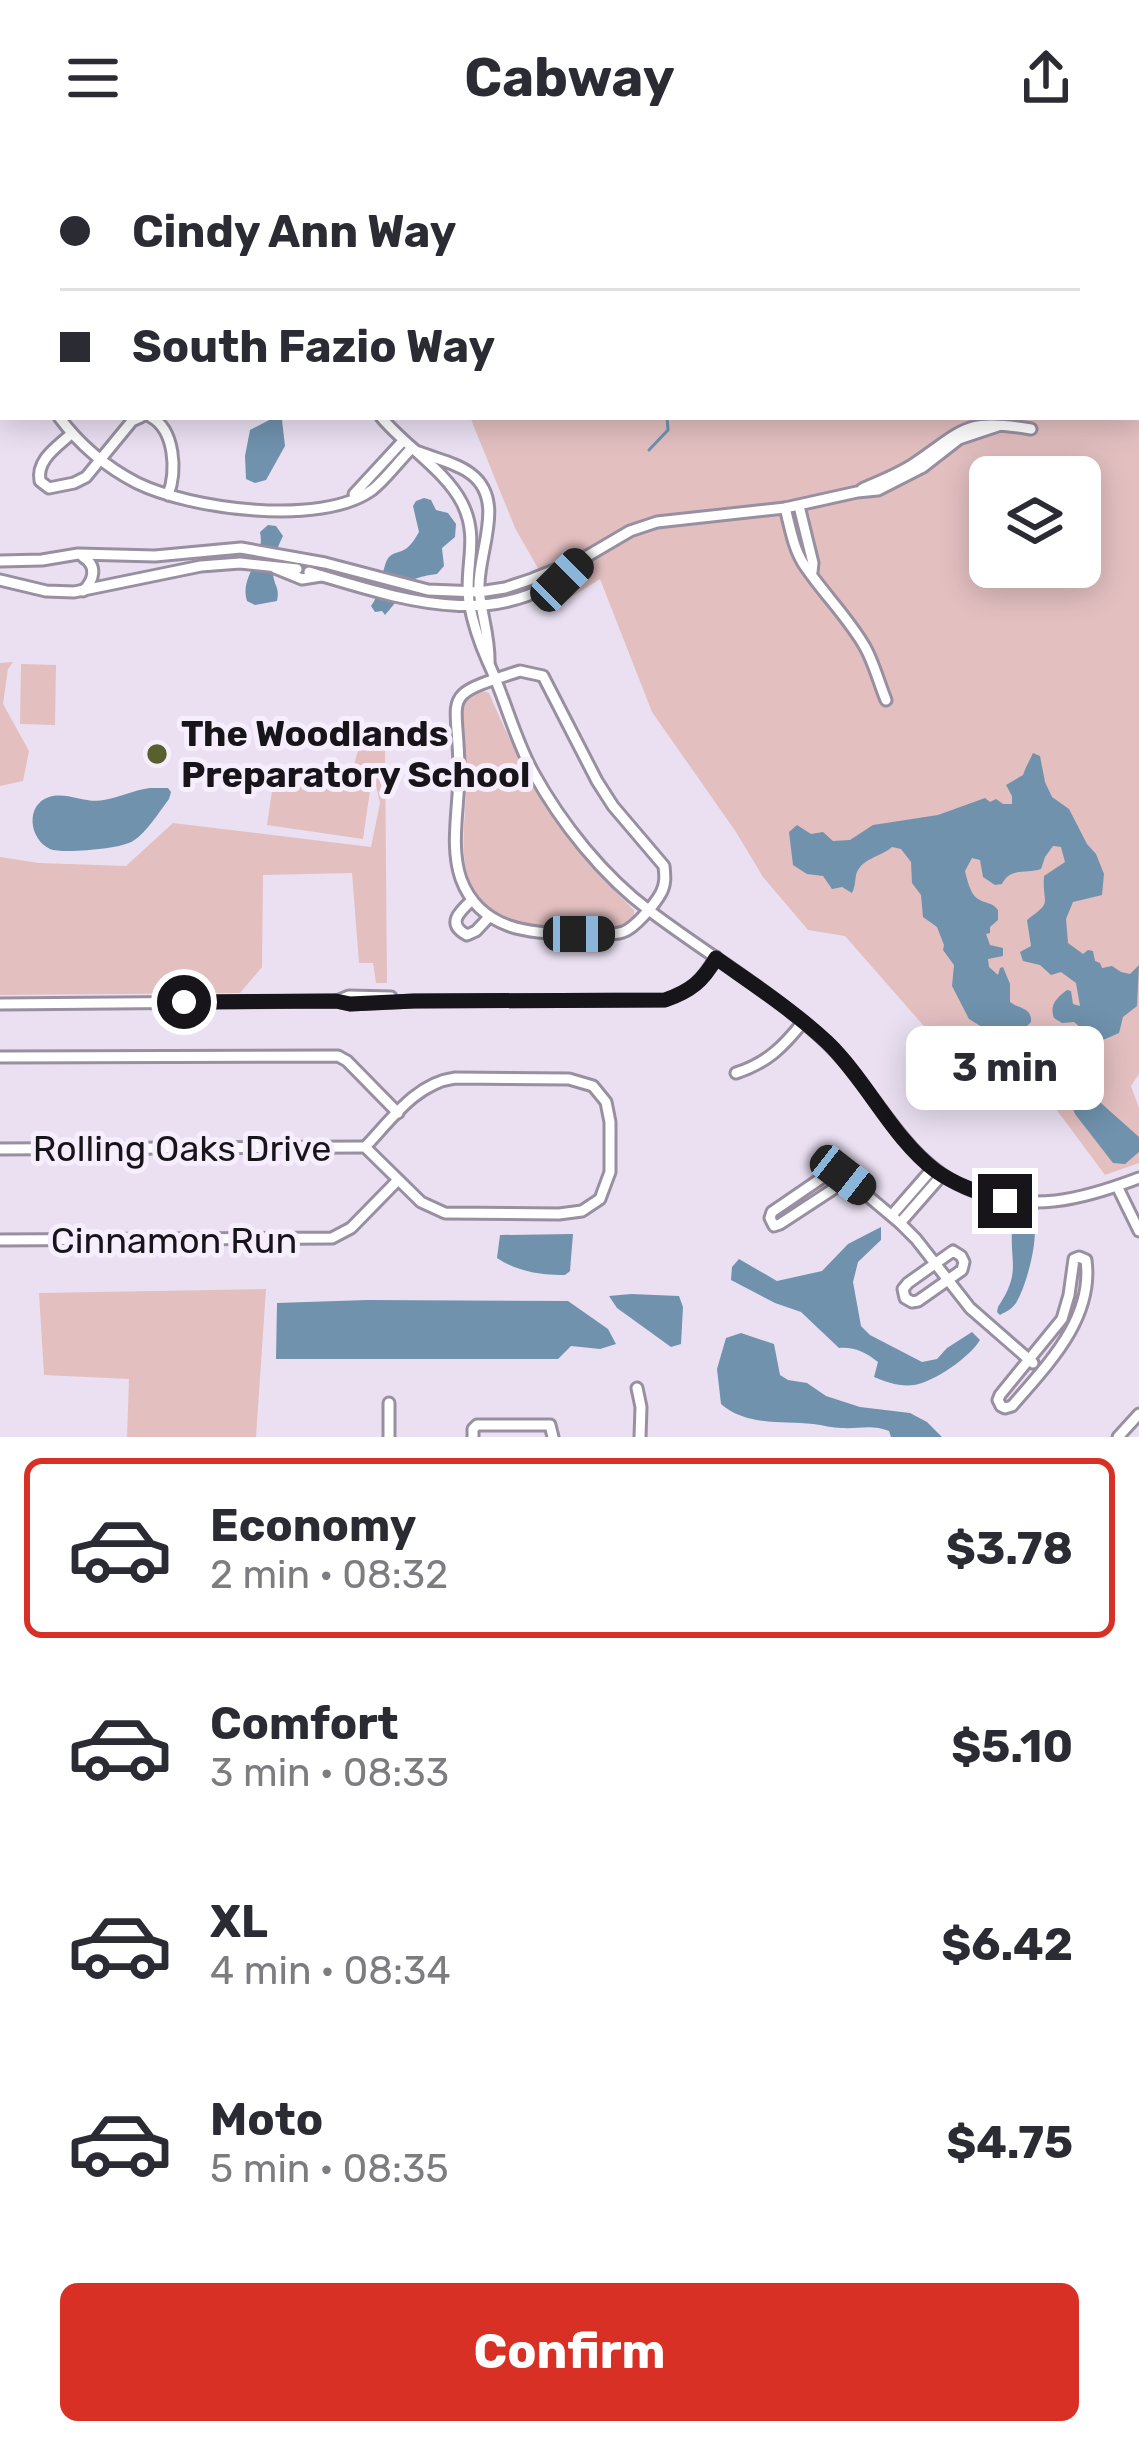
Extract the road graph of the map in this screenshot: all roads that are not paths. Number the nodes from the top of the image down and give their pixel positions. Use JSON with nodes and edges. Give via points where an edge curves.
{"nodes":[{"id":1,"x":61,"y":420,"type":"edge"},
{"id":2,"x":134,"y":420,"type":"edge"},
{"id":3,"x":156,"y":420,"type":"edge"},
{"id":4,"x":384,"y":420,"type":"edge"},
{"id":5,"x":1031,"y":430,"type":"dead end"},
{"id":6,"x":71,"y":434,"type":"junction"},
{"id":7,"x":406,"y":446,"type":"junction"},
{"id":8,"x":100,"y":459,"type":"junction"},
{"id":9,"x":169,"y":495,"type":"junction"},
{"id":10,"x":799,"y":506,"type":"junction"},
{"id":11,"x":785,"y":508,"type":"junction"},
{"id":12,"x":223,"y":548,"type":"junction"},
{"id":13,"x":78,"y":554,"type":"junction"},
{"id":14,"x":584,"y":558,"type":"junction"},
{"id":15,"x":0,"y":561,"type":"edge"},
{"id":16,"x":325,"y":562,"type":"junction"},
{"id":17,"x":223,"y":564,"type":"junction"},
{"id":18,"x":275,"y":568,"type":"junction"},
{"id":19,"x":812,"y":572,"type":"junction"},
{"id":20,"x":322,"y":575,"type":"junction"},
{"id":21,"x":0,"y":580,"type":"edge"},
{"id":22,"x":83,"y":591,"type":"junction"},
{"id":23,"x":474,"y":592,"type":"junction"},
{"id":24,"x":476,"y":605,"type":"junction"},
{"id":25,"x":494,"y":680,"type":"junction"},
{"id":26,"x":886,"y":700,"type":"dead end"},
{"id":27,"x":472,"y":900,"type":"junction"},
{"id":28,"x":648,"y":909,"type":"junction"},
{"id":29,"x":489,"y":917,"type":"junction"},
{"id":30,"x":716,"y":958,"type":"junction"},
{"id":31,"x":0,"y":1004,"type":"edge"},
{"id":32,"x":803,"y":1022,"type":"junction"},
{"id":33,"x":0,"y":1057,"type":"edge"},
{"id":34,"x":736,"y":1073,"type":"dead end"},
{"id":35,"x":398,"y":1112,"type":"junction"},
{"id":36,"x":365,"y":1147,"type":"junction"},
{"id":37,"x":0,"y":1149,"type":"edge"},
{"id":38,"x":937,"y":1172,"type":"junction"},
{"id":39,"x":843,"y":1175,"type":"junction"},
{"id":40,"x":1139,"y":1178,"type":"edge"},
{"id":41,"x":398,"y":1180,"type":"junction"},
{"id":42,"x":1117,"y":1186,"type":"junction"},
{"id":43,"x":896,"y":1219,"type":"junction"},
{"id":44,"x":1139,"y":1232,"type":"edge"},
{"id":45,"x":0,"y":1240,"type":"edge"},
{"id":46,"x":935,"y":1264,"type":"junction"},
{"id":47,"x":947,"y":1281,"type":"junction"},
{"id":48,"x":1030,"y":1360,"type":"junction"},
{"id":49,"x":1042,"y":1370,"type":"junction"},
{"id":50,"x":637,"y":1388,"type":"dead end"},
{"id":51,"x":389,"y":1403,"type":"dead end"},
{"id":52,"x":1139,"y":1414,"type":"edge"},
{"id":53,"x":551,"y":1431,"type":"edge"},
{"id":54,"x":473,"y":1433,"type":"edge"},
{"id":55,"x":389,"y":1437,"type":"edge"},
{"id":56,"x":640,"y":1437,"type":"edge"},
{"id":57,"x":1118,"y":1437,"type":"edge"}],
"edges":[{"from":1,"to":6,"type":"street"},
{"from":2,"to":8,"type":"street"},
{"from":3,"to":9,"type":"street","via":[[174,472]]},
{"from":4,"to":7,"type":"street"},
{"from":5,"to":10,"type":"street","via":[[998,426],[959,439],[878,490]]},
{"from":6,"to":8,"type":"street"},
{"from":6,"to":8,"type":"street","via":[[42,461],[40,481],[49,488],[74,484]]},
{"from":7,"to":9,"type":"street","via":[[370,492],[321,508],[286,513]]},
{"from":7,"to":23,"type":"street","via":[[461,502]]},
{"from":7,"to":23,"type":"street","via":[[482,485],[488,524]]},
{"from":8,"to":9,"type":"street"},
{"from":10,"to":11,"type":"street"},
{"from":10,"to":19,"type":"street"},
{"from":11,"to":14,"type":"street","via":[[657,522]]},
{"from":11,"to":19,"type":"street"},
{"from":12,"to":13,"type":"street"},
{"from":12,"to":16,"type":"street"},
{"from":12,"to":17,"type":"street"},
{"from":13,"to":15,"type":"street"},
{"from":13,"to":22,"type":"street","via":[[94,571]]},
{"from":14,"to":23,"type":"street"},
{"from":14,"to":24,"type":"street","via":[[540,592]]},
{"from":16,"to":20,"type":"street"},
{"from":16,"to":23,"type":"street","via":[[409,587]]},
{"from":17,"to":18,"type":"street"},
{"from":17,"to":22,"type":"street"},
{"from":18,"to":20,"type":"street"},
{"from":18,"to":20,"type":"street","via":[[302,579]]},
{"from":19,"to":26,"type":"street","via":[[865,648]]},
{"from":20,"to":24,"type":"street","via":[[404,600]]},
{"from":21,"to":22,"type":"street"},
{"from":23,"to":24,"type":"street"},
{"from":24,"to":25,"type":"street"},
{"from":25,"to":27,"type":"street","via":[[463,693],[454,715],[457,852]]},
{"from":25,"to":28,"type":"street","via":[[556,807]]},
{"from":25,"to":28,"type":"street","via":[[520,671],[549,684],[597,781],[664,866],[662,892]]},
{"from":27,"to":29,"type":"street"},
{"from":27,"to":29,"type":"street","via":[[457,914],[458,931],[476,932]]},
{"from":28,"to":29,"type":"street","via":[[620,934],[524,932]]},
{"from":28,"to":30,"type":"street"},
{"from":30,"to":31,"type":"street","via":[[704,980],[665,1000]]},
{"from":30,"to":32,"type":"street"},
{"from":32,"to":34,"type":"street","via":[[778,1052]]},
{"from":32,"to":38,"type":"street"},
{"from":33,"to":35,"type":"street","via":[[338,1057]]},
{"from":35,"to":36,"type":"street"},
{"from":35,"to":41,"type":"street","via":[[444,1079],[569,1078],[601,1094],[611,1142],[605,1189],[582,1211],[445,1213]]},
{"from":36,"to":37,"type":"street","name":"Rolling Oaks Drive"},
{"from":36,"to":41,"type":"street"},
{"from":38,"to":42,"type":"street","via":[[1005,1201],[1063,1202]]},
{"from":38,"to":43,"type":"street"},
{"from":39,"to":39,"type":"street","via":[[830,1173],[772,1212],[774,1226]]},
{"from":39,"to":43,"type":"street"},
{"from":40,"to":42,"type":"street"},
{"from":41,"to":45,"type":"street","name":"Cinnamon Run","via":[[332,1238]]},
{"from":42,"to":44,"type":"street"},
{"from":43,"to":46,"type":"street"},
{"from":46,"to":47,"type":"street"},
{"from":46,"to":47,"type":"street","via":[[953,1251],[961,1256],[962,1270]]},
{"from":46,"to":47,"type":"street","via":[[908,1283],[905,1298],[919,1301]]},
{"from":47,"to":48,"type":"street"},
{"from":48,"to":49,"type":"street"},
{"from":48,"to":49,"type":"street","via":[[1000,1395],[1000,1406],[1012,1406]]},
{"from":48,"to":49,"type":"street","via":[[1062,1319],[1079,1256],[1088,1268],[1083,1300]]},
{"from":50,"to":56,"type":"street"},
{"from":51,"to":55,"type":"street"},
{"from":52,"to":57,"type":"street"},
{"from":53,"to":54,"type":"street","via":[[477,1425]]}]}
